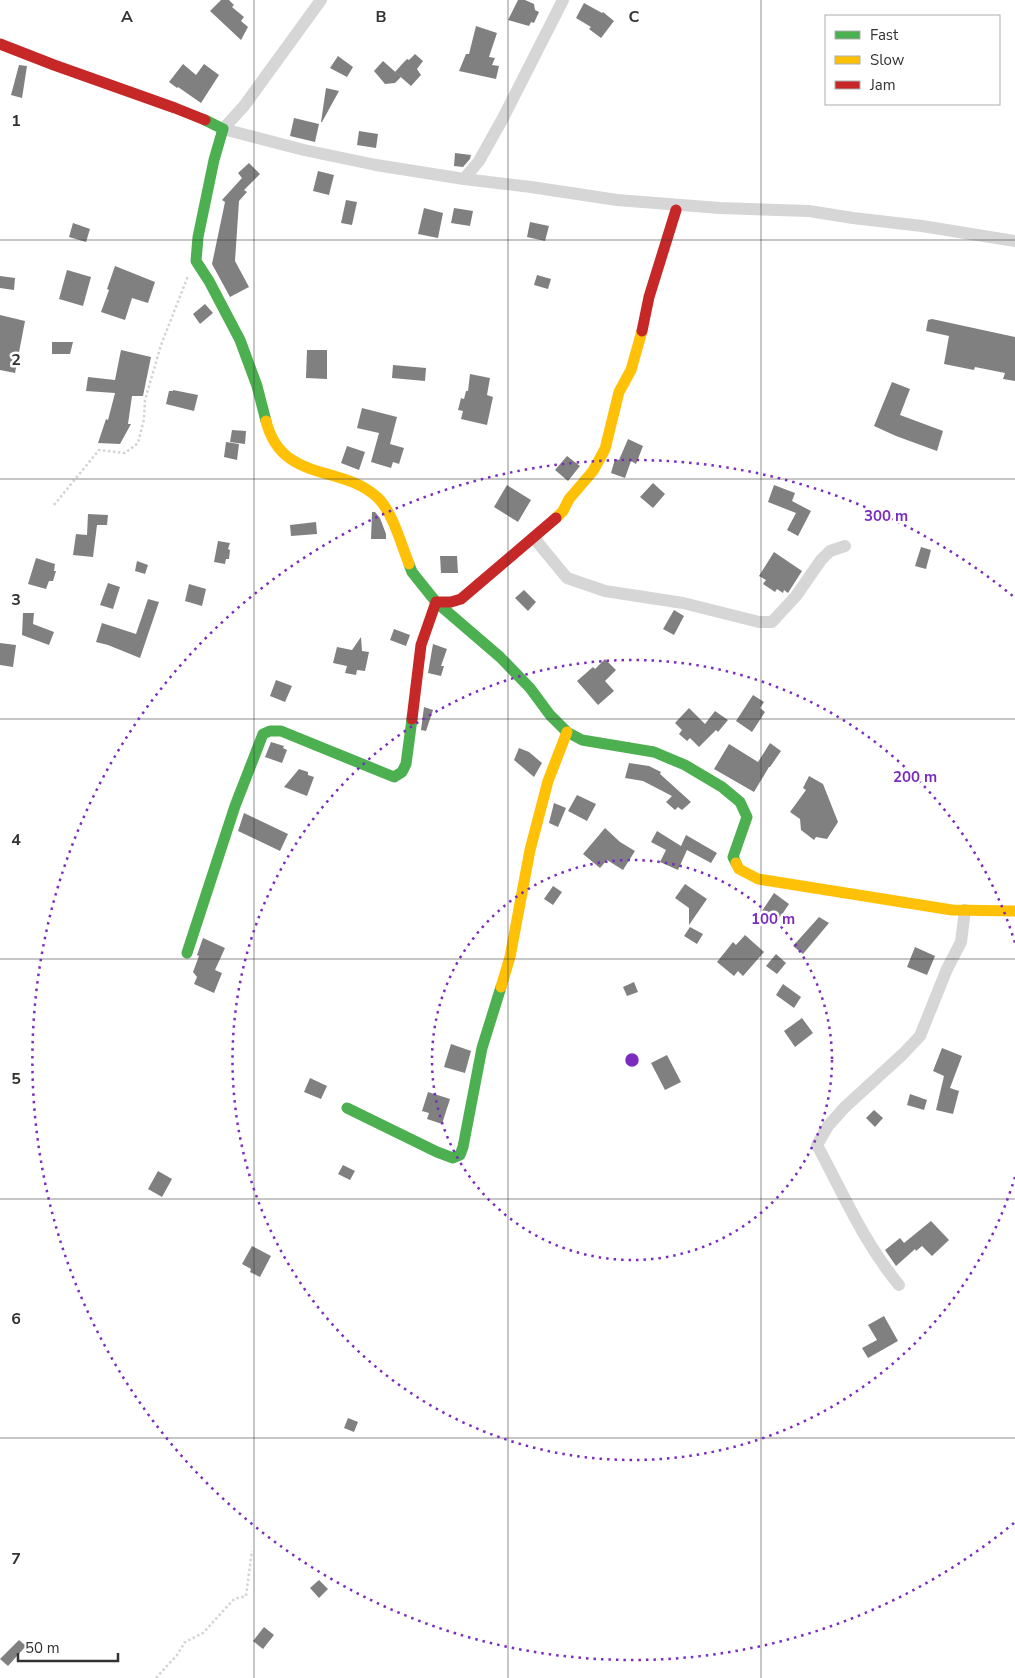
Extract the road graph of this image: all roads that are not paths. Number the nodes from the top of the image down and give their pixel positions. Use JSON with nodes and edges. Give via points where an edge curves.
{"nodes":[{"id":1,"x":321,"y":0,"type":"edge"},
{"id":2,"x":563,"y":0,"type":"edge"},
{"id":3,"x":0,"y":44,"type":"edge"},
{"id":4,"x":223,"y":129,"type":"junction"},
{"id":5,"x":464,"y":179,"type":"junction"},
{"id":6,"x":676,"y":210,"type":"dead end"},
{"id":7,"x":1015,"y":241,"type":"edge"},
{"id":8,"x":534,"y":538,"type":"junction"},
{"id":9,"x":845,"y":546,"type":"dead end"},
{"id":10,"x":436,"y":602,"type":"junction"},
{"id":11,"x":567,"y":732,"type":"junction"},
{"id":12,"x":965,"y":910,"type":"junction"},
{"id":13,"x":1015,"y":911,"type":"edge"},
{"id":14,"x":188,"y":953,"type":"dead end"},
{"id":15,"x":347,"y":1108,"type":"dead end"},
{"id":16,"x":899,"y":1285,"type":"dead end"}],
"edges":[{"from":1,"to":4,"type":"street","via":[[244,106]]},
{"from":2,"to":5,"type":"street","via":[[503,118],[479,161]]},
{"from":3,"to":4,"type":"street","via":[[176,107]]},
{"from":4,"to":5,"type":"street","via":[[313,152]]},
{"from":4,"to":10,"type":"street","via":[[200,227],[196,261],[240,340],[257,386],[268,430],[279,450],[294,463],[359,485],[378,498],[389,514],[412,572]]},
{"from":5,"to":7,"type":"street","via":[[617,200],[720,208],[809,210]]},
{"from":6,"to":8,"type":"street","via":[[631,370],[619,392],[605,449],[593,471],[563,510]]},
{"from":8,"to":9,"type":"street","via":[[567,578],[606,591],[683,603],[759,622],[772,622],[826,556]]},
{"from":8,"to":10,"type":"street","via":[[461,599]]},
{"from":10,"to":11,"type":"street","via":[[500,657]]},
{"from":10,"to":14,"type":"street","via":[[421,645],[406,764],[402,772],[394,777],[281,731],[263,734],[235,806]]},
{"from":11,"to":12,"type":"street","via":[[582,740],[654,752],[685,765],[722,787],[740,802],[747,817],[733,857],[739,870],[758,879]]},
{"from":11,"to":15,"type":"street","via":[[541,806],[510,957],[482,1048],[460,1155],[453,1158],[437,1152]]},
{"from":12,"to":13,"type":"street"},
{"from":12,"to":16,"type":"street","via":[[961,942],[943,977],[920,1036],[844,1108],[817,1145],[860,1229],[884,1268]]}]}
